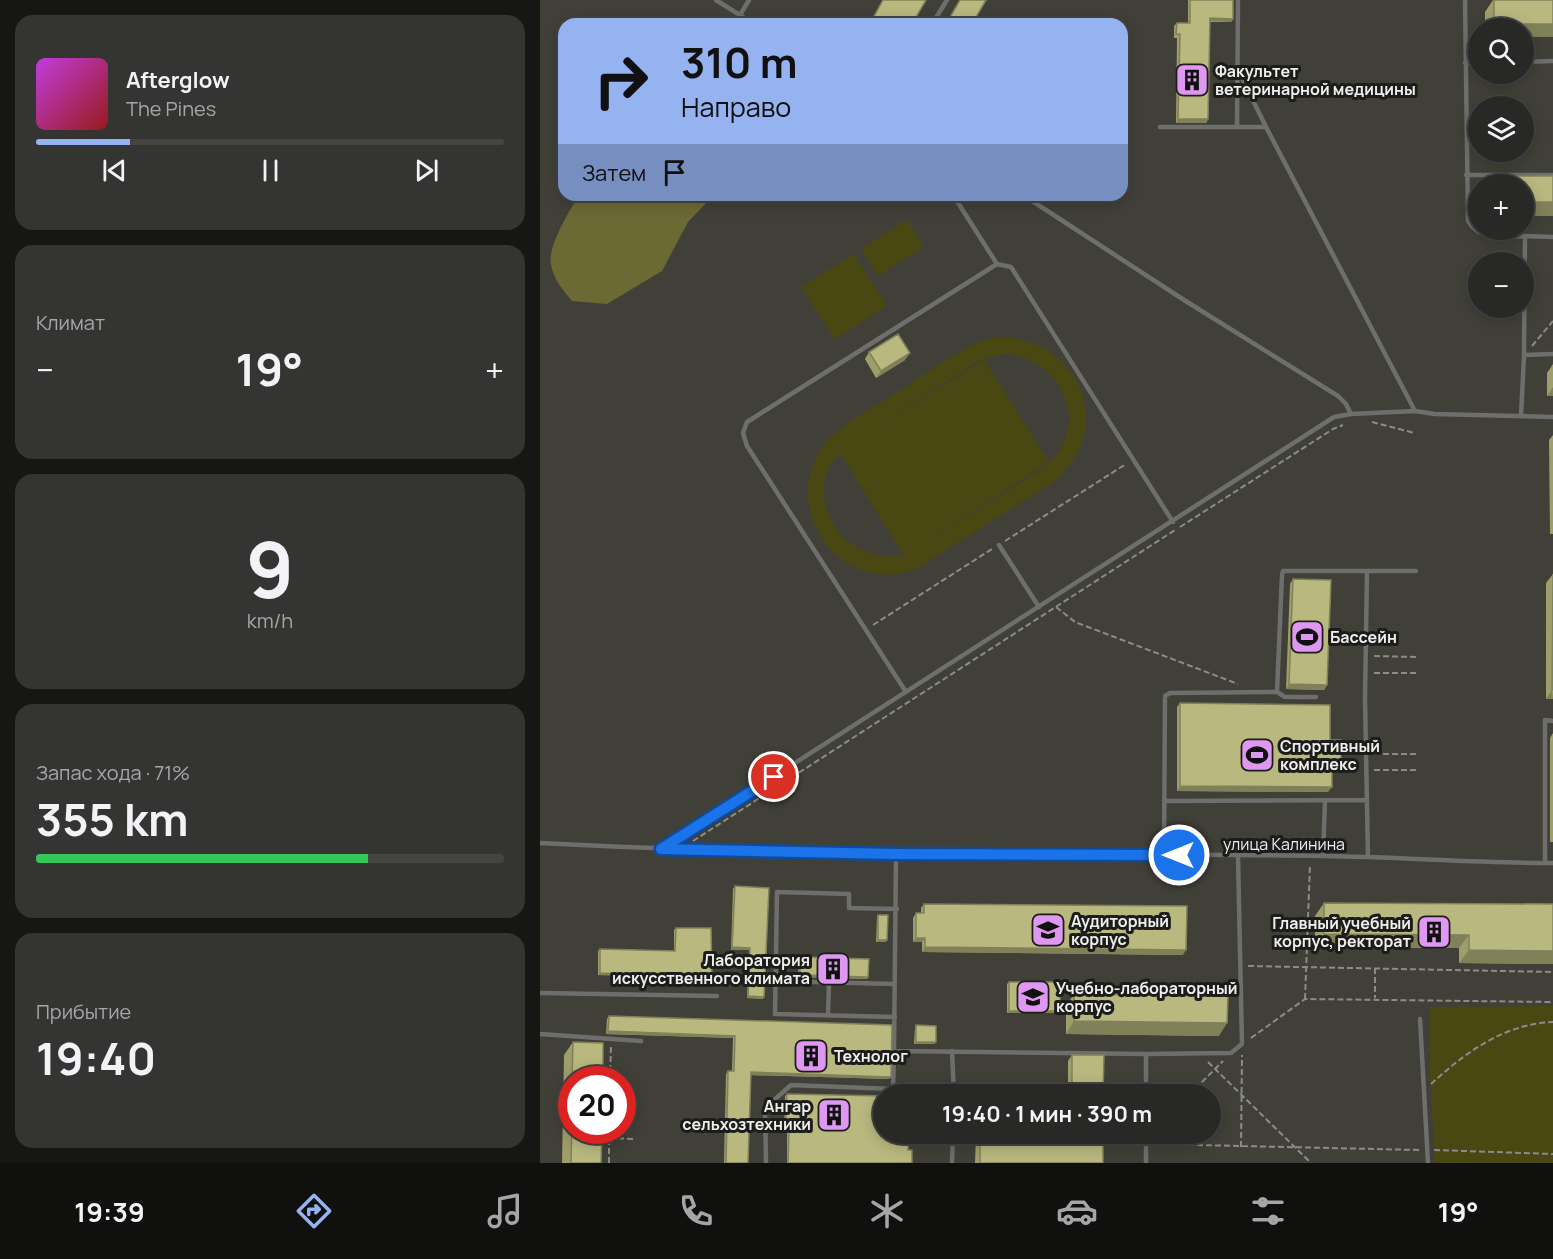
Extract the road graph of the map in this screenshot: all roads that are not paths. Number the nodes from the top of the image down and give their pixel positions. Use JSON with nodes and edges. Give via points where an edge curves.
{"nodes":[{"id":1,"x":716,"y":0,"type":"edge"},
{"id":2,"x":749,"y":0,"type":"edge"},
{"id":3,"x":947,"y":0,"type":"edge"},
{"id":4,"x":1238,"y":0,"type":"edge"},
{"id":5,"x":1465,"y":0,"type":"edge"},
{"id":6,"x":740,"y":15,"type":"junction"},
{"id":7,"x":745,"y":18,"type":"edge"},
{"id":8,"x":936,"y":18,"type":"edge"},
{"id":9,"x":1534,"y":62,"type":"edge"},
{"id":10,"x":1553,"y":62,"type":"edge"},
{"id":11,"x":1465,"y":63,"type":"joint"},
{"id":12,"x":1238,"y":68,"type":"junction"},
{"id":13,"x":1237,"y":127,"type":"junction"},
{"id":14,"x":1266,"y":127,"type":"junction"},
{"id":15,"x":1160,"y":128,"type":"dead end"},
{"id":16,"x":1466,"y":175,"type":"junction"},
{"id":17,"x":1553,"y":175,"type":"edge"},
{"id":18,"x":957,"y":201,"type":"edge"},
{"id":19,"x":1032,"y":201,"type":"edge"},
{"id":20,"x":1468,"y":220,"type":"edge"},
{"id":21,"x":1534,"y":236,"type":"edge"},
{"id":22,"x":1553,"y":237,"type":"edge"},
{"id":23,"x":1525,"y":240,"type":"edge"},
{"id":24,"x":997,"y":264,"type":"junction"},
{"id":25,"x":1553,"y":354,"type":"edge"},
{"id":26,"x":1524,"y":355,"type":"junction"},
{"id":27,"x":1415,"y":411,"type":"junction"},
{"id":28,"x":1351,"y":414,"type":"junction"},
{"id":29,"x":1521,"y":416,"type":"junction"},
{"id":30,"x":1553,"y":417,"type":"edge"},
{"id":31,"x":1173,"y":522,"type":"junction"},
{"id":32,"x":999,"y":545,"type":"dead end"},
{"id":33,"x":1366,"y":571,"type":"junction"},
{"id":34,"x":1416,"y":571,"type":"dead end"},
{"id":35,"x":1039,"y":607,"type":"junction"},
{"id":36,"x":906,"y":692,"type":"junction"},
{"id":37,"x":1277,"y":692,"type":"junction"},
{"id":38,"x":1316,"y":697,"type":"dead end"},
{"id":39,"x":1553,"y":721,"type":"edge"},
{"id":40,"x":1366,"y":800,"type":"junction"},
{"id":41,"x":1164,"y":801,"type":"junction"},
{"id":42,"x":1325,"y":801,"type":"junction"},
{"id":43,"x":1179,"y":837,"type":"dead end"},
{"id":44,"x":540,"y":843,"type":"edge"},
{"id":45,"x":661,"y":849,"type":"junction"},
{"id":46,"x":896,"y":854,"type":"junction"},
{"id":47,"x":1164,"y":855,"type":"junction"},
{"id":48,"x":1179,"y":855,"type":"junction"},
{"id":49,"x":1238,"y":856,"type":"junction"},
{"id":50,"x":1323,"y":856,"type":"junction"},
{"id":51,"x":1368,"y":857,"type":"junction"},
{"id":52,"x":1545,"y":863,"type":"junction"},
{"id":53,"x":1553,"y":863,"type":"edge"},
{"id":54,"x":897,"y":909,"type":"junction"},
{"id":55,"x":775,"y":981,"type":"junction"},
{"id":56,"x":829,"y":983,"type":"junction"},
{"id":57,"x":895,"y":984,"type":"junction"},
{"id":58,"x":540,"y":993,"type":"edge"},
{"id":59,"x":717,"y":996,"type":"dead end"},
{"id":60,"x":828,"y":1015,"type":"junction"},
{"id":61,"x":895,"y":1017,"type":"junction"},
{"id":62,"x":1420,"y":1019,"type":"dead end"},
{"id":63,"x":540,"y":1034,"type":"edge"},
{"id":64,"x":641,"y":1041,"type":"dead end"},
{"id":65,"x":894,"y":1051,"type":"junction"},
{"id":66,"x":952,"y":1051,"type":"junction"},
{"id":67,"x":1146,"y":1054,"type":"junction"},
{"id":68,"x":893,"y":1084,"type":"edge"},
{"id":69,"x":954,"y":1084,"type":"edge"},
{"id":70,"x":1146,"y":1084,"type":"edge"},
{"id":71,"x":873,"y":1088,"type":"edge"},
{"id":72,"x":953,"y":1144,"type":"edge"},
{"id":73,"x":1146,"y":1144,"type":"edge"},
{"id":74,"x":766,"y":1163,"type":"edge"},
{"id":75,"x":952,"y":1163,"type":"edge"},
{"id":76,"x":1146,"y":1163,"type":"edge"},
{"id":77,"x":1428,"y":1163,"type":"edge"}],
"edges":[{"from":1,"to":6,"type":"lane"},
{"from":2,"to":6,"type":"lane"},
{"from":3,"to":8,"type":"lane"},
{"from":4,"to":12,"type":"lane"},
{"from":5,"to":11,"type":"lane"},
{"from":6,"to":7,"type":"lane"},
{"from":9,"to":10,"type":"lane"},
{"from":11,"to":16,"type":"lane"},
{"from":12,"to":13,"type":"lane"},
{"from":12,"to":14,"type":"lane"},
{"from":13,"to":14,"type":"lane"},
{"from":13,"to":15,"type":"lane"},
{"from":14,"to":27,"type":"lane"},
{"from":16,"to":17,"type":"lane"},
{"from":16,"to":20,"type":"lane"},
{"from":18,"to":24,"type":"lane"},
{"from":19,"to":28,"type":"lane","via":[[1338,396]]},
{"from":21,"to":22,"type":"lane"},
{"from":23,"to":26,"type":"lane"},
{"from":24,"to":31,"type":"lane","via":[[1011,267]]},
{"from":24,"to":36,"type":"lane","via":[[747,422],[742,433]]},
{"from":25,"to":26,"type":"lane"},
{"from":26,"to":29,"type":"lane"},
{"from":27,"to":28,"type":"lane"},
{"from":27,"to":29,"type":"lane"},
{"from":28,"to":31,"type":"lane","via":[[1334,417]]},
{"from":29,"to":30,"type":"lane"},
{"from":31,"to":35,"type":"lane"},
{"from":32,"to":35,"type":"lane"},
{"from":33,"to":34,"type":"lane"},
{"from":33,"to":37,"type":"lane","via":[[1283,571]]},
{"from":33,"to":40,"type":"lane"},
{"from":35,"to":36,"type":"lane"},
{"from":36,"to":45,"type":"lane"},
{"from":37,"to":38,"type":"lane","via":[[1285,697]]},
{"from":37,"to":41,"type":"lane","via":[[1167,694]]},
{"from":39,"to":52,"type":"lane","via":[[1545,720]]},
{"from":40,"to":42,"type":"lane"},
{"from":40,"to":51,"type":"lane"},
{"from":41,"to":42,"type":"lane"},
{"from":41,"to":47,"type":"lane"},
{"from":42,"to":50,"type":"lane"},
{"from":43,"to":48,"type":"lane"},
{"from":44,"to":45,"type":"lane","name":"улица Калинина"},
{"from":45,"to":46,"type":"lane","name":"улица Калинина"},
{"from":46,"to":47,"type":"lane","name":"улица Калинина"},
{"from":46,"to":54,"type":"lane"},
{"from":47,"to":48,"type":"lane","name":"улица Калинина"},
{"from":48,"to":49,"type":"lane","name":"улица Калинина"},
{"from":49,"to":50,"type":"lane","name":"улица Калинина"},
{"from":49,"to":67,"type":"lane","via":[[1242,1044],[1231,1053]]},
{"from":50,"to":51,"type":"lane","name":"улица Калинина"},
{"from":51,"to":52,"type":"lane","name":"улица Калинина"},
{"from":52,"to":53,"type":"lane","name":"улица Калинина"},
{"from":54,"to":55,"type":"lane","via":[[849,908],[849,894],[777,892]]},
{"from":54,"to":57,"type":"lane"},
{"from":55,"to":56,"type":"lane"},
{"from":55,"to":60,"type":"lane","via":[[775,1014]]},
{"from":56,"to":57,"type":"lane"},
{"from":56,"to":60,"type":"lane"},
{"from":57,"to":61,"type":"lane"},
{"from":58,"to":59,"type":"lane"},
{"from":60,"to":61,"type":"lane"},
{"from":61,"to":65,"type":"lane"},
{"from":62,"to":77,"type":"lane"},
{"from":63,"to":64,"type":"lane"},
{"from":65,"to":66,"type":"lane"},
{"from":65,"to":68,"type":"lane"},
{"from":66,"to":67,"type":"lane"},
{"from":66,"to":69,"type":"lane"},
{"from":67,"to":70,"type":"lane"},
{"from":71,"to":74,"type":"lane","via":[[791,1085],[765,1108]]},
{"from":72,"to":75,"type":"lane"},
{"from":73,"to":76,"type":"lane"}]}
